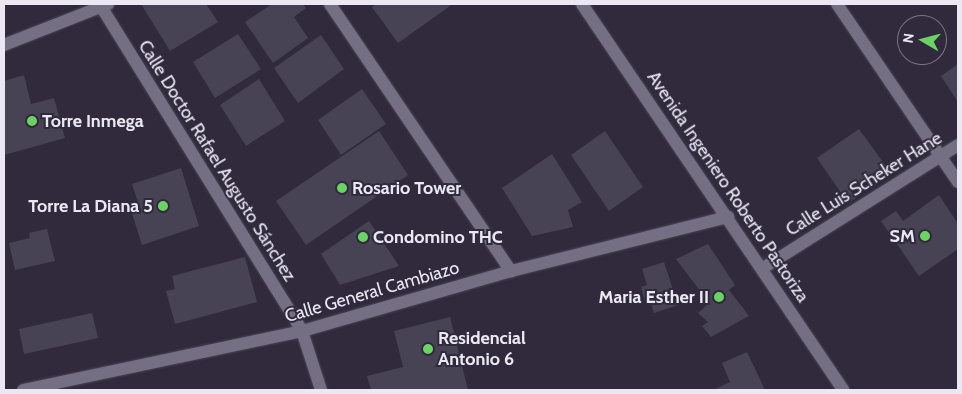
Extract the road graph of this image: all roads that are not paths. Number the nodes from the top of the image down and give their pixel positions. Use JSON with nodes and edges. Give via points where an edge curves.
{"nodes":[{"id":1,"x":330,"y":4,"type":"edge"},
{"id":2,"x":582,"y":4,"type":"edge"},
{"id":3,"x":837,"y":4,"type":"edge"},
{"id":4,"x":105,"y":6,"type":"edge"},
{"id":5,"x":4,"y":45,"type":"edge"},
{"id":6,"x":958,"y":145,"type":"edge"},
{"id":7,"x":941,"y":157,"type":"junction"},
{"id":8,"x":958,"y":182,"type":"edge"},
{"id":9,"x":728,"y":217,"type":"junction"},
{"id":10,"x":763,"y":268,"type":"junction"},
{"id":11,"x":511,"y":271,"type":"junction"},
{"id":12,"x":302,"y":331,"type":"junction"},
{"id":13,"x":23,"y":390,"type":"edge"},
{"id":14,"x":321,"y":390,"type":"edge"},
{"id":15,"x":843,"y":390,"type":"edge"}],
"edges":[{"from":1,"to":11,"type":"street"},
{"from":2,"to":9,"type":"street","name":"Avenida Ingeniero Roberto Pastoriza"},
{"from":3,"to":7,"type":"street"},
{"from":4,"to":5,"type":"street"},
{"from":4,"to":12,"type":"street","name":"Calle Doctor Rafael Augusto Sánchez"},
{"from":6,"to":7,"type":"street","name":"Calle Luis Scheker Hane"},
{"from":7,"to":8,"type":"street"},
{"from":7,"to":10,"type":"street","name":"Calle Luis Scheker Hane"},
{"from":9,"to":10,"type":"street","name":"Avenida Ingeniero Roberto Pastoriza"},
{"from":9,"to":11,"type":"street","name":"Calle General Cambiazo"},
{"from":10,"to":15,"type":"street","name":"Avenida Ingeniero Roberto Pastoriza"},
{"from":11,"to":12,"type":"street","name":"Calle General Cambiazo"},
{"from":12,"to":13,"type":"street","name":"Calle General Cambiazo"},
{"from":12,"to":14,"type":"street","name":"Calle Doctor Rafael Augusto Sánchez"}]}
